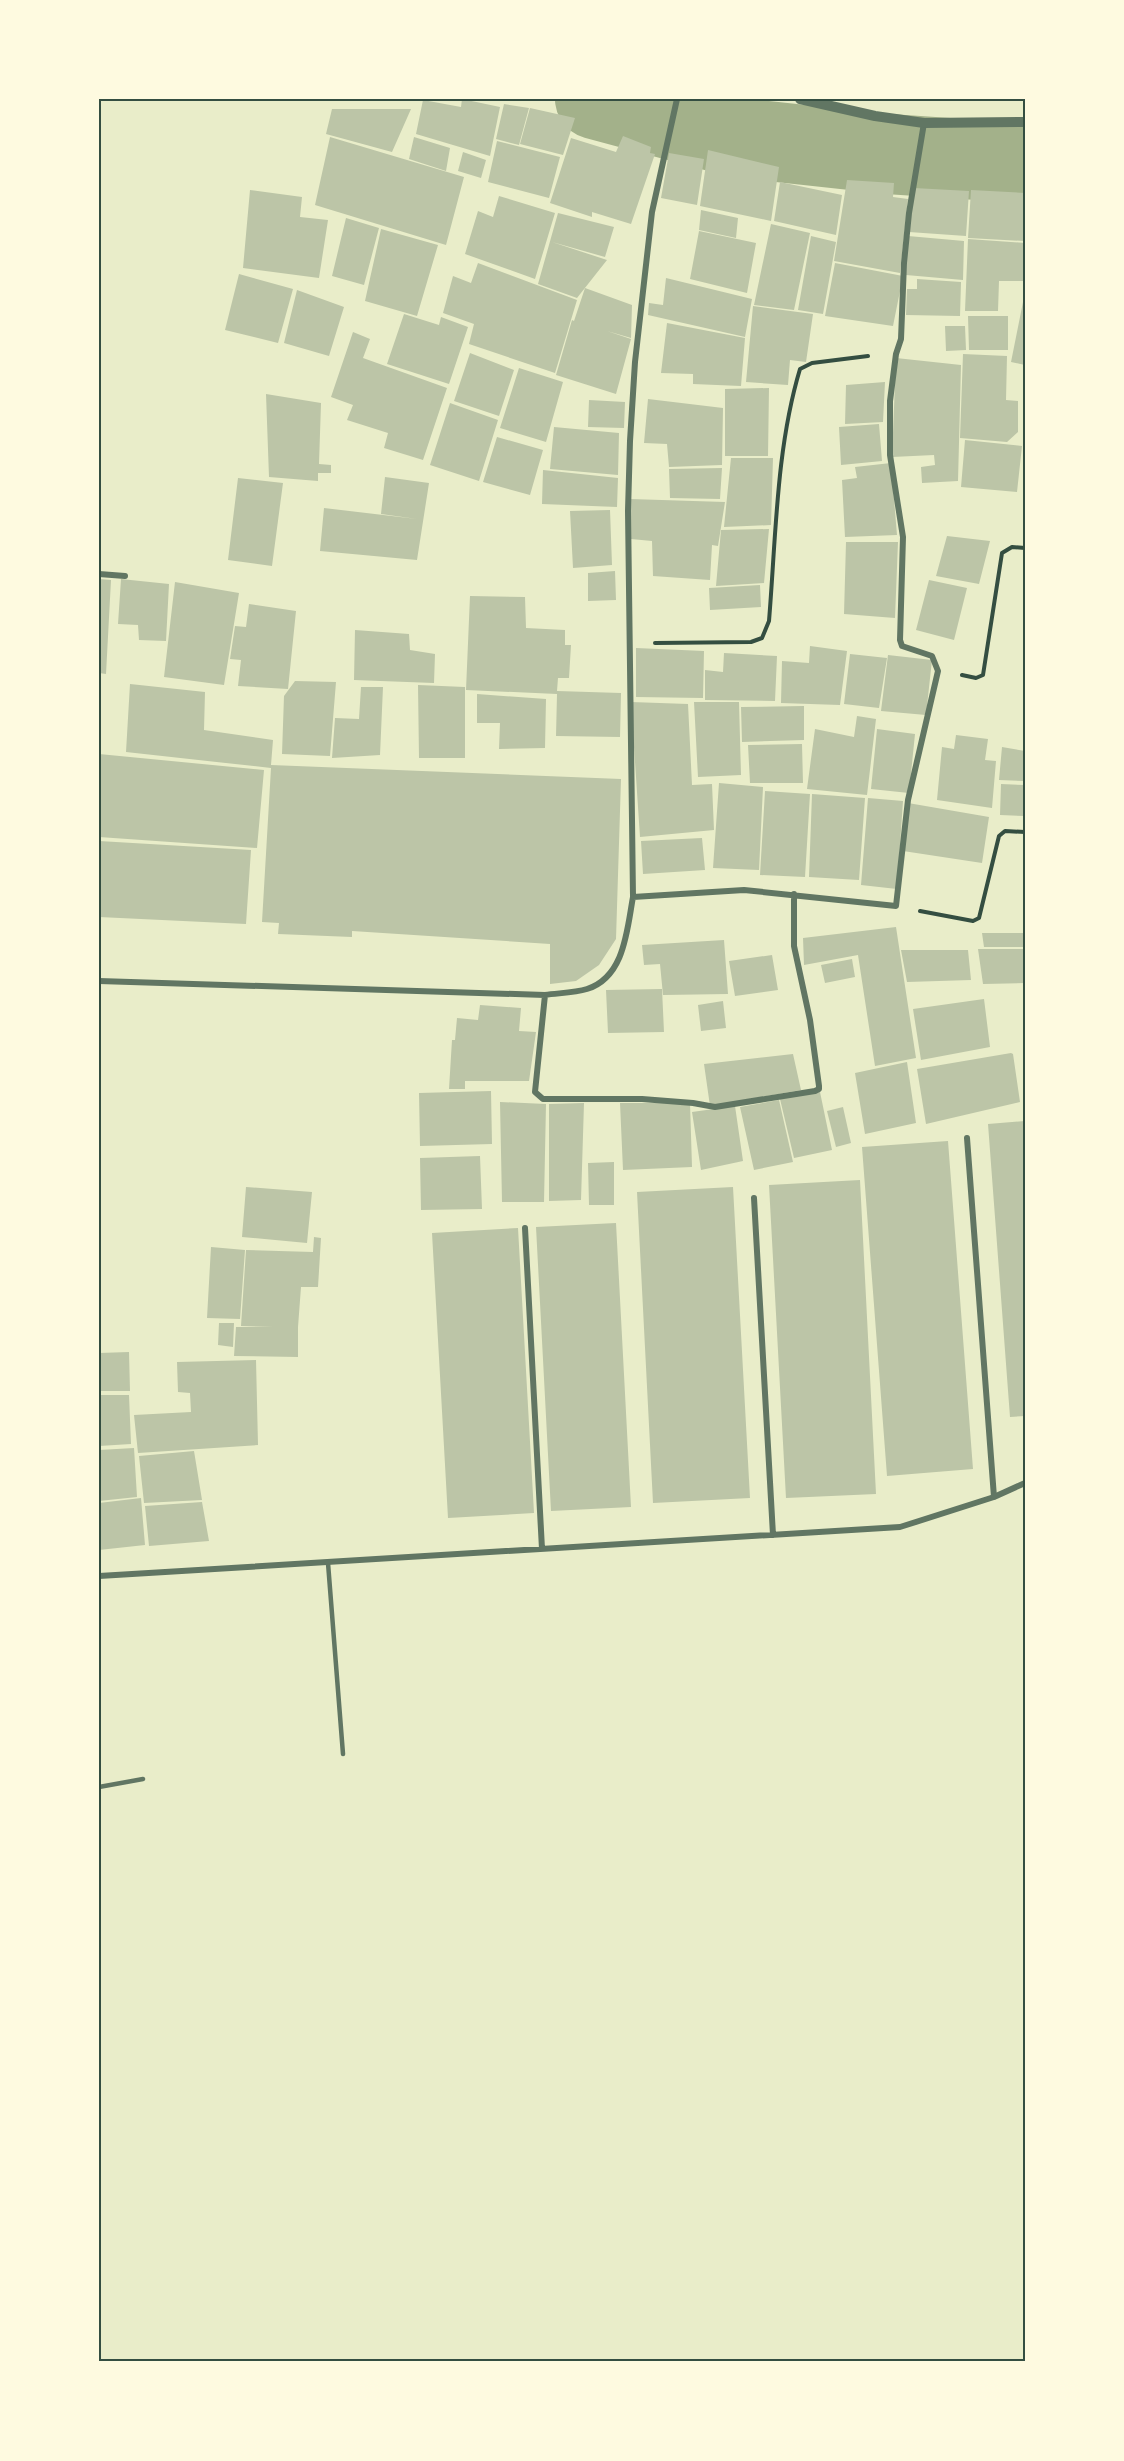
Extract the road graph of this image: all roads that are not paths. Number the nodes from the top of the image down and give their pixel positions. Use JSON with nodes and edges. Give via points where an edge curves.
{"nodes":[{"id":1,"x":677,"y":99,"type":"edge"},
{"id":2,"x":800,"y":99,"type":"edge"},
{"id":3,"x":1025,"y":122,"type":"edge"},
{"id":4,"x":924,"y":123,"type":"junction"},
{"id":5,"x":99,"y":574,"type":"edge"},
{"id":6,"x":125,"y":576,"type":"dead end"},
{"id":7,"x":795,"y":894,"type":"junction"},
{"id":8,"x":633,"y":897,"type":"junction"},
{"id":9,"x":99,"y":981,"type":"edge"},
{"id":10,"x":545,"y":995,"type":"junction"},
{"id":11,"x":967,"y":1137,"type":"dead end"},
{"id":12,"x":754,"y":1198,"type":"dead end"},
{"id":13,"x":525,"y":1228,"type":"dead end"},
{"id":14,"x":1025,"y":1484,"type":"edge"},
{"id":15,"x":994,"y":1497,"type":"junction"},
{"id":16,"x":773,"y":1535,"type":"junction"},
{"id":17,"x":542,"y":1549,"type":"junction"},
{"id":18,"x":328,"y":1563,"type":"junction"},
{"id":19,"x":99,"y":1576,"type":"edge"},
{"id":20,"x":343,"y":1754,"type":"dead end"},
{"id":21,"x":143,"y":1779,"type":"dead end"},
{"id":22,"x":99,"y":1787,"type":"edge"}],
"edges":[{"from":1,"to":8,"type":"street","via":[[652,212],[635,362],[628,511]]},
{"from":2,"to":4,"type":"street"},
{"from":3,"to":4,"type":"street"},
{"from":4,"to":7,"type":"street","via":[[904,263],[901,339],[890,401],[890,455],[903,537],[900,639],[902,646],[932,656],[938,671],[908,800],[896,906]]},
{"from":5,"to":6,"type":"street"},
{"from":7,"to":8,"type":"street","via":[[744,890]]},
{"from":7,"to":10,"type":"street","via":[[794,946],[810,1020],[819,1086],[815,1091],[715,1107],[642,1099],[543,1099],[535,1092]]},
{"from":8,"to":10,"type":"street","via":[[622,952],[606,977],[588,989]]},
{"from":9,"to":10,"type":"street"},
{"from":11,"to":15,"type":"street"},
{"from":12,"to":16,"type":"street"},
{"from":13,"to":17,"type":"street"},
{"from":14,"to":15,"type":"street"},
{"from":15,"to":16,"type":"street","via":[[900,1527]]},
{"from":16,"to":17,"type":"street"},
{"from":17,"to":18,"type":"street"},
{"from":18,"to":19,"type":"street"},
{"from":18,"to":20,"type":"lane"},
{"from":21,"to":22,"type":"lane"}]}
